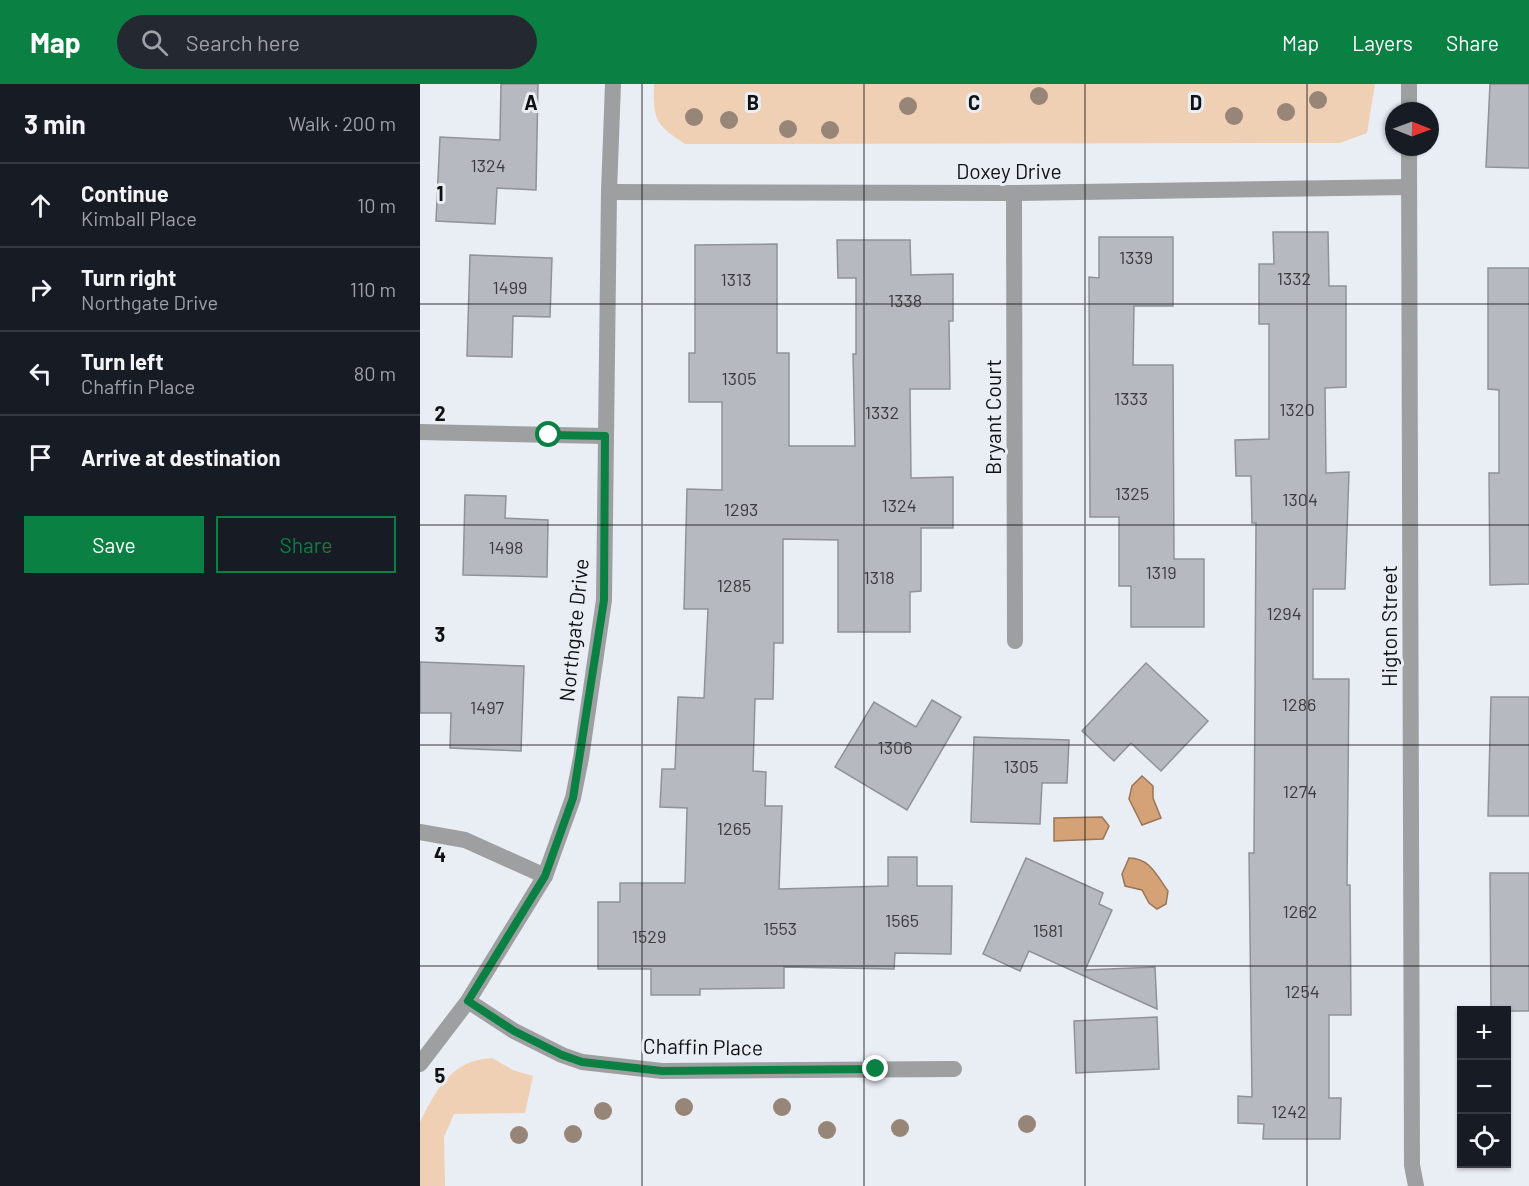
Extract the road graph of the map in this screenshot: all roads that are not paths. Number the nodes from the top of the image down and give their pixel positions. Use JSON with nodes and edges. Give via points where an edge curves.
{"nodes":[{"id":1,"x":613,"y":84,"type":"edge"},
{"id":2,"x":1409,"y":84,"type":"edge"},
{"id":3,"x":1409,"y":102,"type":"edge"},
{"id":4,"x":1409,"y":156,"type":"edge"},
{"id":5,"x":1409,"y":187,"type":"junction"},
{"id":6,"x":609,"y":192,"type":"junction"},
{"id":7,"x":1014,"y":193,"type":"junction"},
{"id":8,"x":420,"y":432,"type":"edge"},
{"id":9,"x":605,"y":436,"type":"junction"},
{"id":10,"x":1015,"y":641,"type":"dead end"},
{"id":11,"x":420,"y":832,"type":"edge"},
{"id":12,"x":545,"y":876,"type":"junction"},
{"id":13,"x":468,"y":1001,"type":"junction"},
{"id":14,"x":420,"y":1064,"type":"edge"},
{"id":15,"x":954,"y":1069,"type":"dead end"},
{"id":16,"x":1416,"y":1186,"type":"edge"}],
"edges":[{"from":1,"to":6,"type":"street","name":"Northgate Drive"},
{"from":2,"to":3,"type":"street"},
{"from":4,"to":5,"type":"street","name":"Higton Street"},
{"from":5,"to":7,"type":"street","name":"Doxey Drive"},
{"from":5,"to":16,"type":"street","name":"Higton Street","via":[[1412,1165]]},
{"from":6,"to":7,"type":"street","name":"Doxey Drive"},
{"from":6,"to":9,"type":"street","name":"Northgate Drive"},
{"from":7,"to":10,"type":"street","name":"Bryant Court"},
{"from":8,"to":9,"type":"street"},
{"from":9,"to":12,"type":"street","name":"Northgate Drive","via":[[604,600],[573,798]]},
{"from":11,"to":12,"type":"street","via":[[465,840]]},
{"from":12,"to":13,"type":"street","name":"Northgate Drive"},
{"from":13,"to":14,"type":"street","name":"Northgate Drive"},
{"from":13,"to":15,"type":"street","name":"Chaffin Place","via":[[514,1031],[582,1062],[662,1071]]}]}
